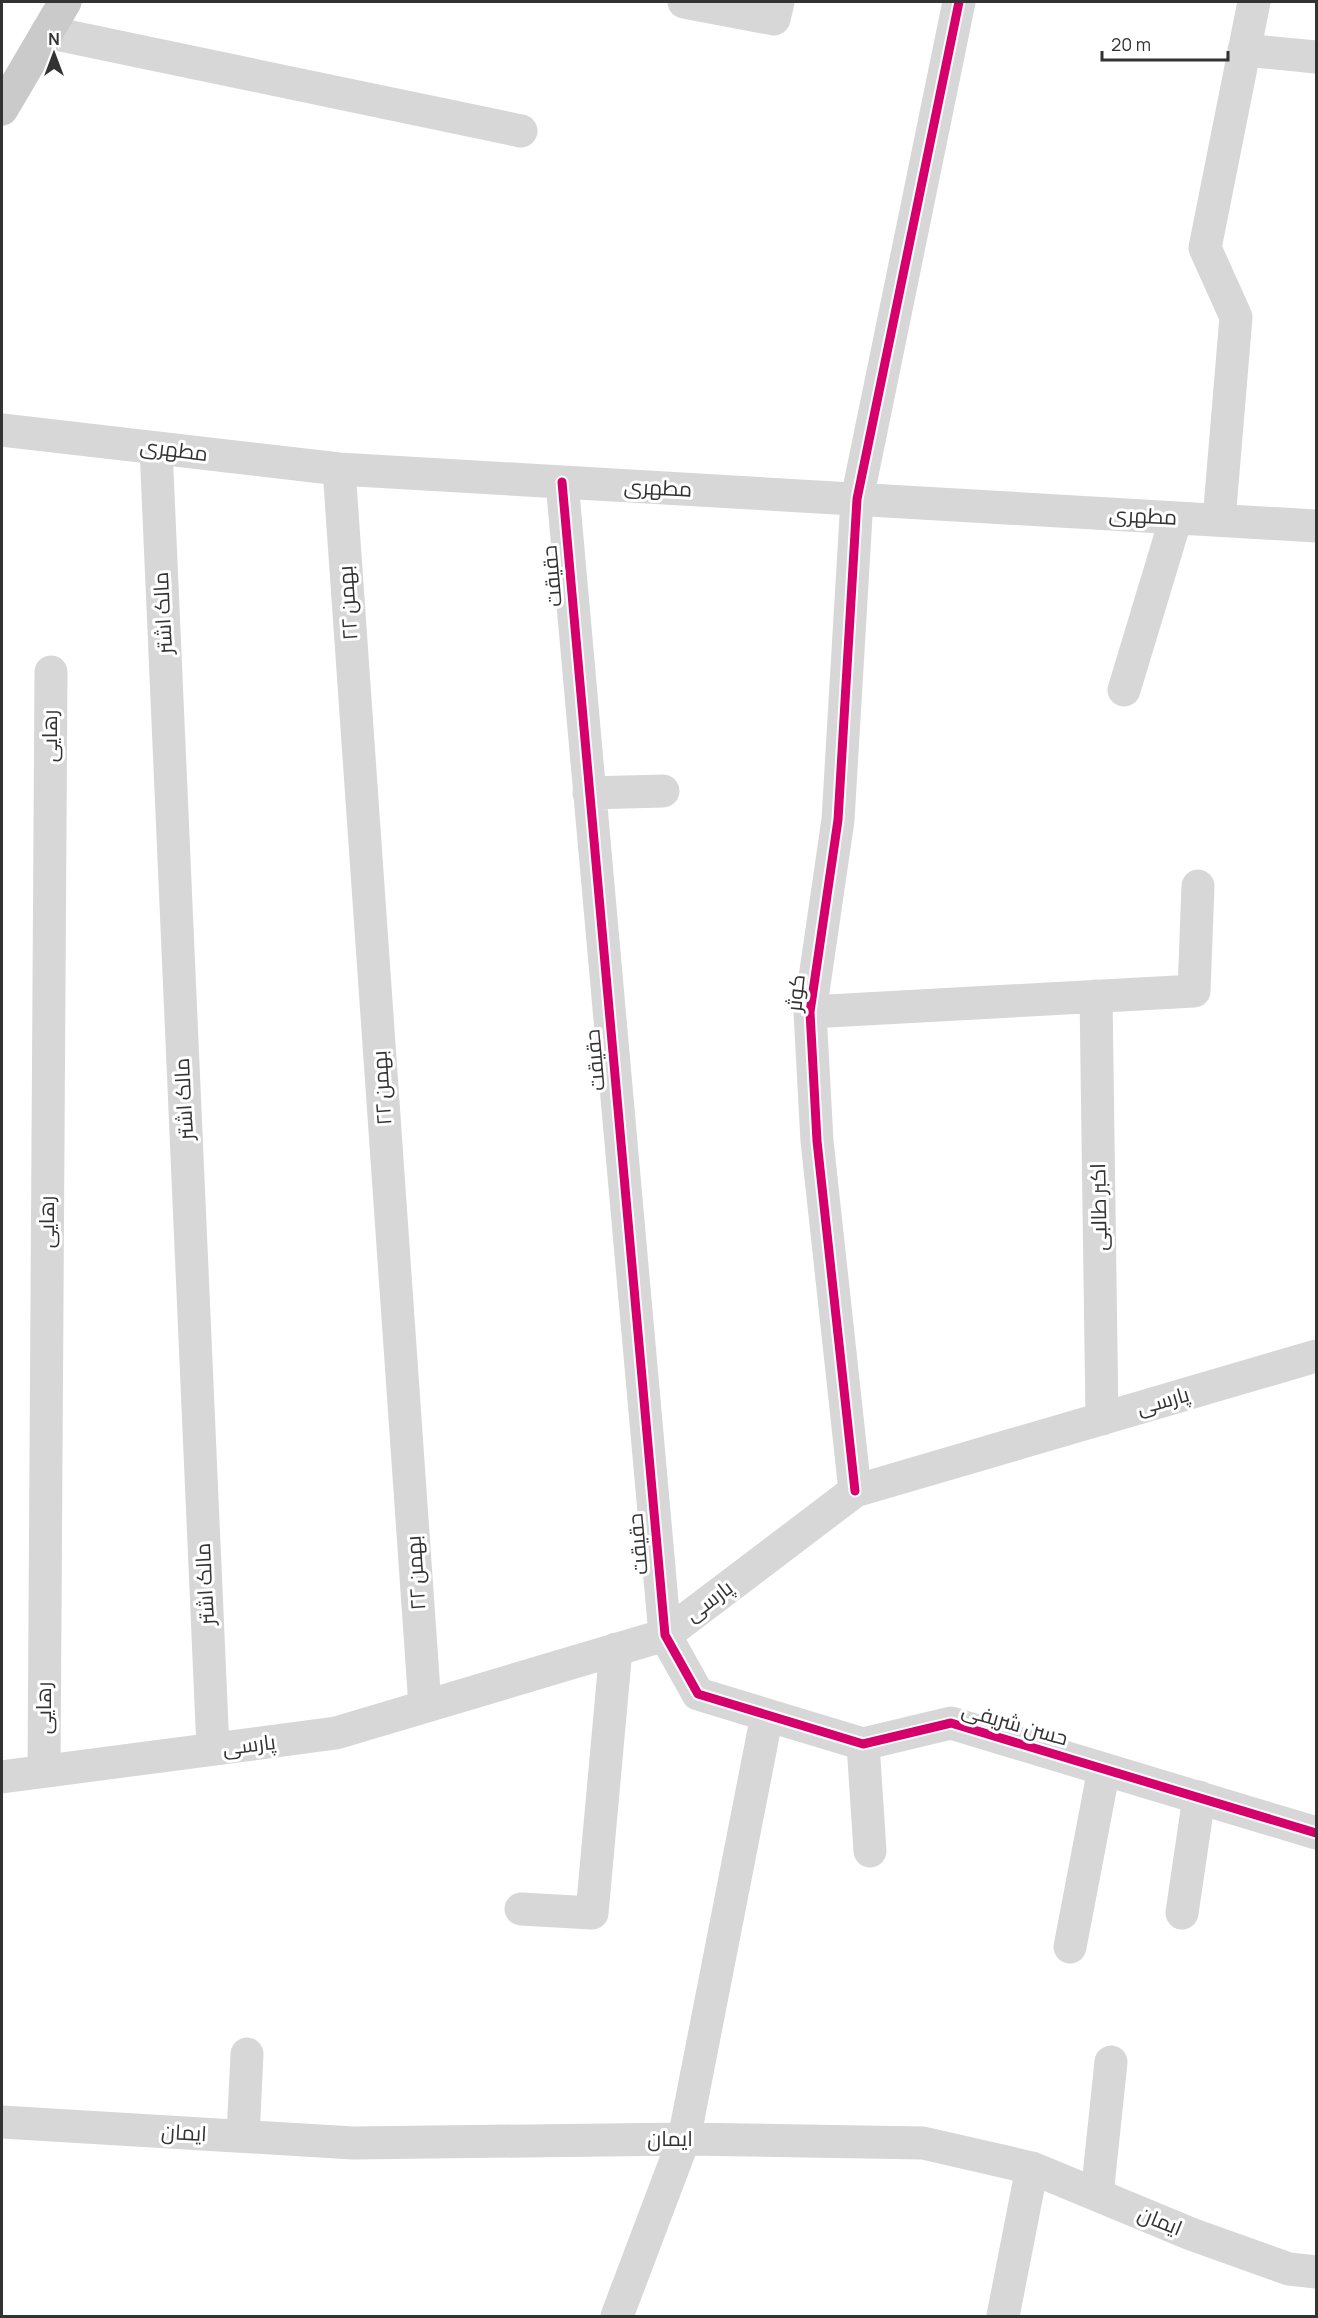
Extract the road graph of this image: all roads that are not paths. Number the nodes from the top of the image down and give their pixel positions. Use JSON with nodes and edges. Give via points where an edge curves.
{"nodes":[{"id":1,"x":66,"y":2,"type":"edge"},
{"id":2,"x":684,"y":2,"type":"edge"},
{"id":3,"x":778,"y":2,"type":"edge"},
{"id":4,"x":958,"y":2,"type":"edge"},
{"id":5,"x":1254,"y":2,"type":"edge"},
{"id":6,"x":47,"y":32,"type":"junction"},
{"id":7,"x":1244,"y":50,"type":"junction"},
{"id":8,"x":1317,"y":57,"type":"edge"},
{"id":9,"x":2,"y":109,"type":"edge"},
{"id":10,"x":521,"y":131,"type":"dead end"},
{"id":11,"x":2,"y":430,"type":"edge"},
{"id":12,"x":156,"y":448,"type":"junction"},
{"id":13,"x":339,"y":470,"type":"junction"},
{"id":14,"x":562,"y":482,"type":"junction"},
{"id":15,"x":857,"y":499,"type":"junction"},
{"id":16,"x":1176,"y":518,"type":"junction"},
{"id":17,"x":1219,"y":520,"type":"junction"},
{"id":18,"x":1317,"y":526,"type":"edge"},
{"id":19,"x":51,"y":672,"type":"dead end"},
{"id":20,"x":1124,"y":690,"type":"dead end"},
{"id":21,"x":663,"y":791,"type":"dead end"},
{"id":22,"x":590,"y":793,"type":"junction"},
{"id":23,"x":1198,"y":886,"type":"dead end"},
{"id":24,"x":1096,"y":996,"type":"junction"},
{"id":25,"x":810,"y":1012,"type":"junction"},
{"id":26,"x":1317,"y":1356,"type":"edge"},
{"id":27,"x":1102,"y":1419,"type":"junction"},
{"id":28,"x":855,"y":1491,"type":"junction"},
{"id":29,"x":665,"y":1635,"type":"junction"},
{"id":30,"x":616,"y":1649,"type":"junction"},
{"id":31,"x":425,"y":1706,"type":"junction"},
{"id":32,"x":767,"y":1715,"type":"junction"},
{"id":33,"x":863,"y":1744,"type":"junction"},
{"id":34,"x":213,"y":1749,"type":"junction"},
{"id":35,"x":1104,"y":1769,"type":"junction"},
{"id":36,"x":44,"y":1772,"type":"junction"},
{"id":37,"x":2,"y":1777,"type":"edge"},
{"id":38,"x":1199,"y":1797,"type":"junction"},
{"id":39,"x":1317,"y":1833,"type":"edge"},
{"id":40,"x":870,"y":1851,"type":"dead end"},
{"id":41,"x":521,"y":1909,"type":"dead end"},
{"id":42,"x":1182,"y":1913,"type":"dead end"},
{"id":43,"x":1070,"y":1947,"type":"dead end"},
{"id":44,"x":247,"y":2054,"type":"dead end"},
{"id":45,"x":1111,"y":2062,"type":"dead end"},
{"id":46,"x":2,"y":2122,"type":"edge"},
{"id":47,"x":243,"y":2136,"type":"junction"},
{"id":48,"x":684,"y":2139,"type":"junction"},
{"id":49,"x":1032,"y":2168,"type":"junction"},
{"id":50,"x":1097,"y":2195,"type":"junction"},
{"id":51,"x":1317,"y":2272,"type":"edge"},
{"id":52,"x":617,"y":2316,"type":"edge"},
{"id":53,"x":1003,"y":2316,"type":"edge"}],
"edges":[{"from":1,"to":6,"type":"main road"},
{"from":2,"to":3,"type":"street","via":[[774,19]]},
{"from":4,"to":15,"type":"street","name":"کوثر"},
{"from":5,"to":7,"type":"street"},
{"from":6,"to":9,"type":"main road"},
{"from":6,"to":10,"type":"street"},
{"from":7,"to":8,"type":"street"},
{"from":7,"to":17,"type":"street","via":[[1205,248],[1236,317]]},
{"from":11,"to":12,"type":"street","name":"مطهری"},
{"from":12,"to":13,"type":"street","name":"مطهری"},
{"from":12,"to":34,"type":"street","name":"مالک اشتر"},
{"from":13,"to":14,"type":"street","name":"مطهری"},
{"from":13,"to":31,"type":"street","name":"۲۲ بهمن"},
{"from":14,"to":15,"type":"street","name":"مطهری"},
{"from":14,"to":22,"type":"street","name":"حقیقت"},
{"from":15,"to":16,"type":"street","name":"مطهری"},
{"from":15,"to":25,"type":"street","name":"کوثر","via":[[838,820]]},
{"from":16,"to":17,"type":"street","name":"مطهری"},
{"from":16,"to":20,"type":"street"},
{"from":17,"to":18,"type":"street","name":"مطهری"},
{"from":19,"to":36,"type":"street","name":"رهایی"},
{"from":21,"to":22,"type":"street"},
{"from":22,"to":29,"type":"street","name":"حقیقت"},
{"from":23,"to":24,"type":"street","via":[[1194,991]]},
{"from":24,"to":25,"type":"street"},
{"from":24,"to":27,"type":"street","name":"اکبر طالبی"},
{"from":25,"to":28,"type":"street","name":"کوثر","via":[[817,1141]]},
{"from":26,"to":27,"type":"street","name":"پارسی"},
{"from":27,"to":28,"type":"street","name":"پارسی"},
{"from":28,"to":29,"type":"street","name":"پارسی"},
{"from":29,"to":30,"type":"street","name":"پارسی"},
{"from":29,"to":32,"type":"street","via":[[698,1694]]},
{"from":30,"to":31,"type":"street","name":"پارسی"},
{"from":30,"to":41,"type":"street","via":[[592,1913]]},
{"from":31,"to":34,"type":"street","name":"پارسی","via":[[336,1733]]},
{"from":32,"to":33,"type":"street"},
{"from":32,"to":48,"type":"street"},
{"from":33,"to":35,"type":"street","name":"حسن شریفی","via":[[951,1723]]},
{"from":33,"to":40,"type":"street"},
{"from":34,"to":36,"type":"street","name":"پارسی"},
{"from":35,"to":38,"type":"street","name":"حسن شریفی"},
{"from":35,"to":43,"type":"street"},
{"from":36,"to":37,"type":"street","name":"پارسی"},
{"from":38,"to":39,"type":"street","name":"حسن شریفی"},
{"from":38,"to":42,"type":"street"},
{"from":44,"to":47,"type":"street"},
{"from":45,"to":50,"type":"street"},
{"from":46,"to":47,"type":"street","name":"ایمان"},
{"from":47,"to":48,"type":"street","name":"ایمان","via":[[353,2142]]},
{"from":48,"to":49,"type":"street","name":"ایمان","via":[[923,2142]]},
{"from":48,"to":52,"type":"street"},
{"from":49,"to":50,"type":"street","name":"ایمان"},
{"from":49,"to":53,"type":"street"},
{"from":50,"to":51,"type":"street","name":"ایمان","via":[[1289,2269]]}]}
